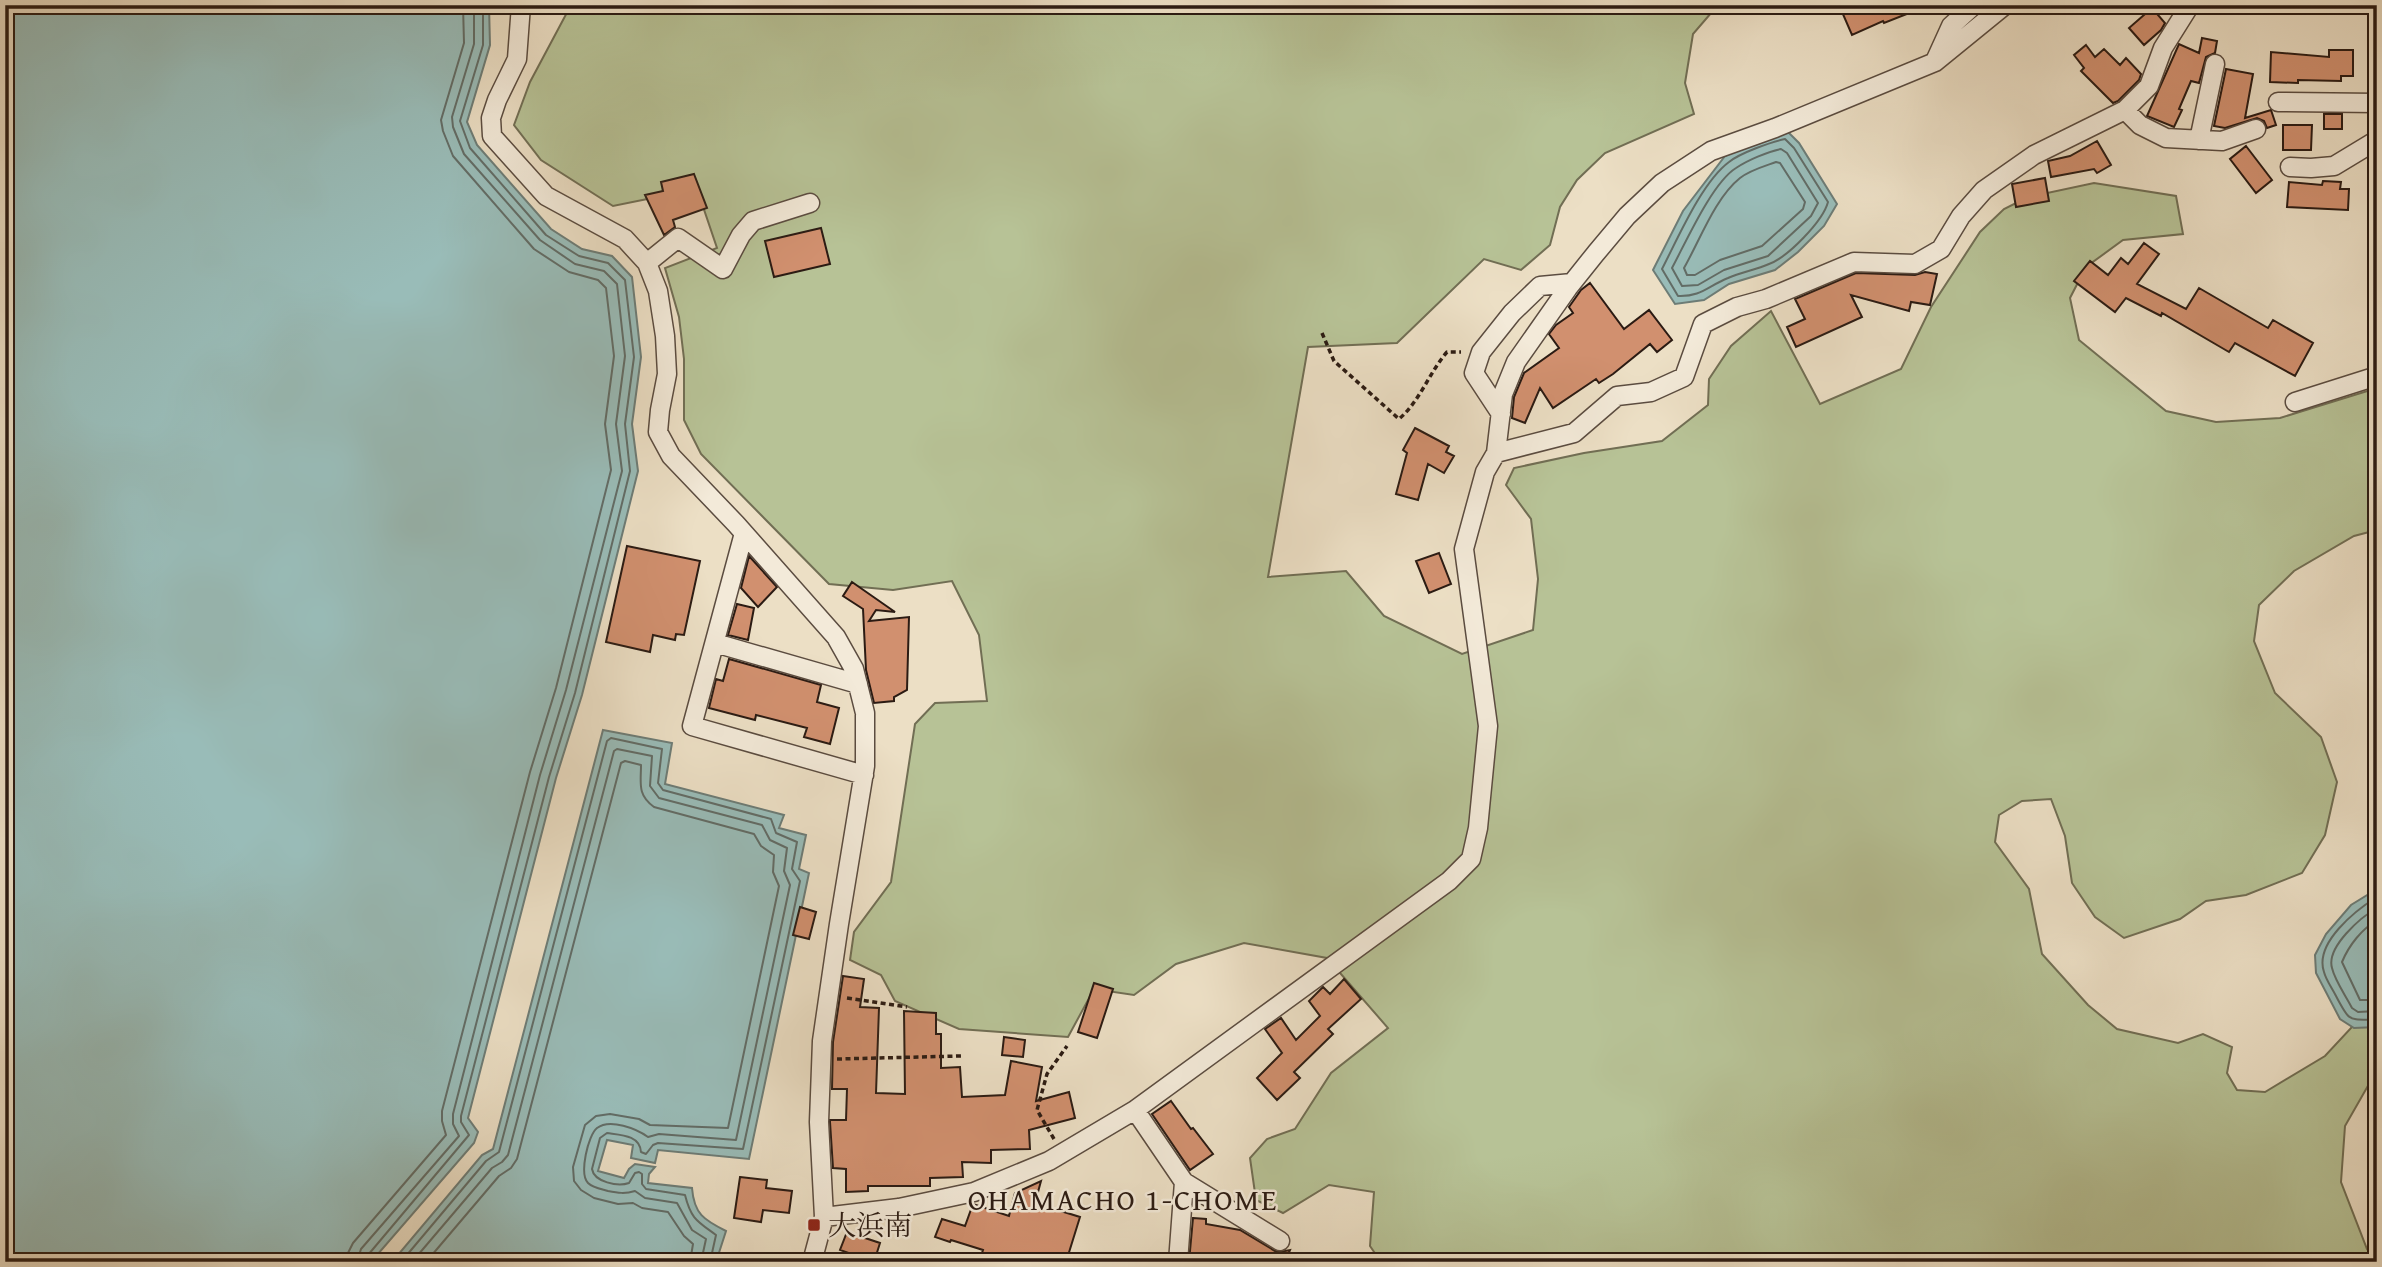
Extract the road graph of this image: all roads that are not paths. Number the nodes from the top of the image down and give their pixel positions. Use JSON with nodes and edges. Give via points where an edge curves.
{"nodes":[{"id":1,"x":521,"y":5,"type":"edge"},
{"id":2,"x":1974,"y":5,"type":"edge"},
{"id":3,"x":2005,"y":5,"type":"edge"},
{"id":4,"x":2190,"y":5,"type":"edge"},
{"id":5,"x":1934,"y":62,"type":"junction"},
{"id":6,"x":2215,"y":64,"type":"dead end"},
{"id":7,"x":2278,"y":102,"type":"dead end"},
{"id":8,"x":2377,"y":103,"type":"edge"},
{"id":9,"x":2125,"y":110,"type":"junction"},
{"id":10,"x":2256,"y":129,"type":"dead end"},
{"id":11,"x":2199,"y":139,"type":"junction"},
{"id":12,"x":2377,"y":140,"type":"edge"},
{"id":13,"x":2290,"y":167,"type":"dead end"},
{"id":14,"x":810,"y":203,"type":"dead end"},
{"id":15,"x":647,"y":263,"type":"junction"},
{"id":16,"x":1572,"y":283,"type":"junction"},
{"id":17,"x":2377,"y":376,"type":"edge"},
{"id":18,"x":2295,"y":402,"type":"dead end"},
{"id":19,"x":1501,"y":414,"type":"junction"},
{"id":20,"x":1496,"y":453,"type":"junction"},
{"id":21,"x":744,"y":533,"type":"junction"},
{"id":22,"x":715,"y":643,"type":"junction"},
{"id":23,"x":858,"y":684,"type":"junction"},
{"id":24,"x":864,"y":775,"type":"junction"},
{"id":25,"x":1135,"y":1110,"type":"junction"},
{"id":26,"x":1184,"y":1182,"type":"junction"},
{"id":27,"x":824,"y":1217,"type":"junction"},
{"id":28,"x":1280,"y":1241,"type":"dead end"},
{"id":29,"x":812,"y":1262,"type":"edge"},
{"id":30,"x":1178,"y":1262,"type":"edge"}],
"edges":[{"from":1,"to":15,"type":"street","via":[[517,59],[491,118],[492,136],[546,196],[625,239]]},
{"from":2,"to":5,"type":"street","via":[[1951,26]]},
{"from":3,"to":5,"type":"street"},
{"from":4,"to":9,"type":"street","via":[[2162,48],[2149,86]]},
{"from":5,"to":16,"type":"street","via":[[1711,151],[1662,183],[1627,215]]},
{"from":6,"to":11,"type":"street"},
{"from":7,"to":8,"type":"street"},
{"from":9,"to":11,"type":"street","via":[[2140,125],[2166,138]]},
{"from":9,"to":20,"type":"street","via":[[2034,155],[1984,190],[1941,249],[1915,264],[1854,262],[1737,307],[1703,324],[1684,377],[1651,392],[1617,396],[1574,433]]},
{"from":10,"to":11,"type":"street","via":[[2222,141]]},
{"from":12,"to":13,"type":"street","via":[[2334,166]]},
{"from":14,"to":15,"type":"street","via":[[753,221],[723,269],[678,237]]},
{"from":15,"to":21,"type":"street","via":[[658,291],[666,349],[658,432],[671,456]]},
{"from":16,"to":19,"type":"street","via":[[1516,362],[1503,394]]},
{"from":16,"to":19,"type":"street","via":[[1540,286],[1481,352],[1474,373]]},
{"from":17,"to":18,"type":"street"},
{"from":19,"to":20,"type":"street"},
{"from":20,"to":25,"type":"street","via":[[1485,472],[1464,549],[1488,726],[1471,859],[1449,881]]},
{"from":21,"to":22,"type":"street"},
{"from":21,"to":23,"type":"street","via":[[836,637]]},
{"from":22,"to":23,"type":"street"},
{"from":22,"to":24,"type":"street","via":[[692,726]]},
{"from":23,"to":24,"type":"street","via":[[865,713]]},
{"from":24,"to":27,"type":"street","via":[[821,1059],[818,1122]]},
{"from":25,"to":26,"type":"street"},
{"from":25,"to":27,"type":"street","via":[[1049,1161],[974,1192]]},
{"from":26,"to":28,"type":"street"},
{"from":26,"to":30,"type":"street"},
{"from":27,"to":29,"type":"street"}]}
